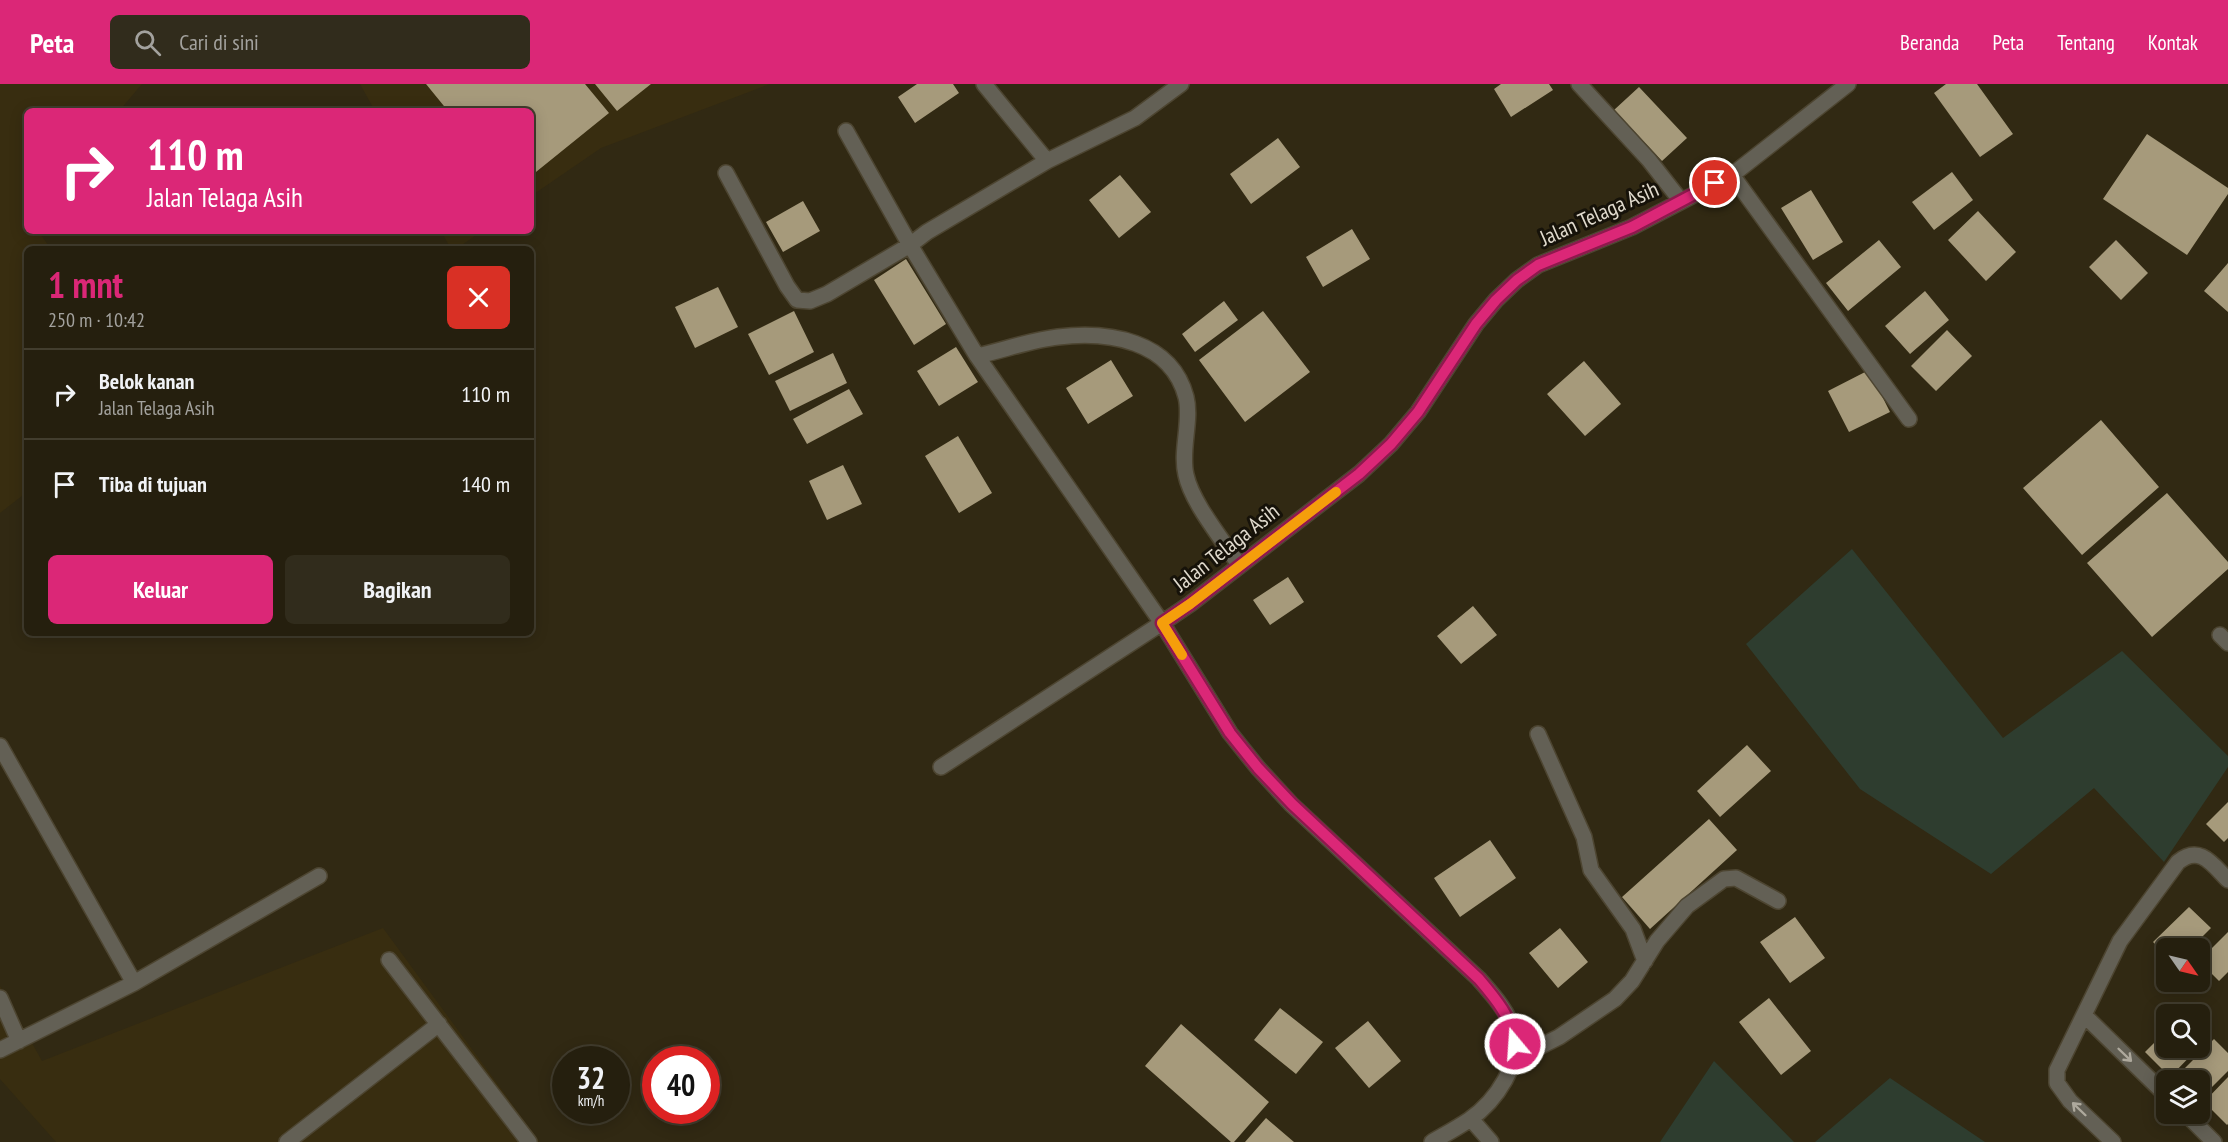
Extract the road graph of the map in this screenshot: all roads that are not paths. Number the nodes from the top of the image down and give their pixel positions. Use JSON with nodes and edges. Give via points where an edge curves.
{"nodes":[{"id":1,"x":984,"y":84,"type":"edge"},
{"id":2,"x":1181,"y":84,"type":"edge"},
{"id":3,"x":1579,"y":84,"type":"edge"},
{"id":4,"x":1848,"y":84,"type":"edge"},
{"id":5,"x":846,"y":131,"type":"dead end"},
{"id":6,"x":1047,"y":161,"type":"junction"},
{"id":7,"x":726,"y":173,"type":"dead end"},
{"id":8,"x":1732,"y":175,"type":"junction"},
{"id":9,"x":1681,"y":201,"type":"junction"},
{"id":10,"x":910,"y":245,"type":"junction"},
{"id":11,"x":977,"y":356,"type":"junction"},
{"id":12,"x":1909,"y":419,"type":"dead end"},
{"id":13,"x":1239,"y":566,"type":"junction"},
{"id":14,"x":1162,"y":623,"type":"junction"},
{"id":15,"x":1538,"y":734,"type":"dead end"},
{"id":16,"x":0,"y":746,"type":"edge"},
{"id":17,"x":941,"y":767,"type":"dead end"},
{"id":18,"x":319,"y":876,"type":"dead end"},
{"id":19,"x":2228,"y":880,"type":"edge"},
{"id":20,"x":1778,"y":901,"type":"dead end"},
{"id":21,"x":389,"y":960,"type":"dead end"},
{"id":22,"x":1645,"y":962,"type":"junction"},
{"id":23,"x":134,"y":983,"type":"junction"},
{"id":24,"x":0,"y":998,"type":"edge"},
{"id":25,"x":2084,"y":1015,"type":"junction"},
{"id":26,"x":439,"y":1024,"type":"junction"},
{"id":27,"x":20,"y":1041,"type":"junction"},
{"id":28,"x":0,"y":1050,"type":"edge"},
{"id":29,"x":1515,"y":1059,"type":"junction"},
{"id":30,"x":2156,"y":1085,"type":"edge"},
{"id":31,"x":1471,"y":1119,"type":"junction"},
{"id":32,"x":2196,"y":1124,"type":"edge"},
{"id":33,"x":287,"y":1142,"type":"edge"},
{"id":34,"x":529,"y":1142,"type":"edge"},
{"id":35,"x":1432,"y":1142,"type":"edge"},
{"id":36,"x":1491,"y":1142,"type":"edge"},
{"id":37,"x":2113,"y":1142,"type":"edge"},
{"id":38,"x":2214,"y":1142,"type":"edge"}],
"edges":[{"from":1,"to":6,"type":"street"},
{"from":2,"to":6,"type":"street","via":[[1135,118]]},
{"from":3,"to":9,"type":"street"},
{"from":4,"to":8,"type":"street","name":"Jalan Telaga Asih"},
{"from":5,"to":10,"type":"street"},
{"from":6,"to":10,"type":"street"},
{"from":7,"to":10,"type":"street","via":[[797,300],[810,301],[827,294]]},
{"from":8,"to":9,"type":"street","name":"Jalan Telaga Asih"},
{"from":8,"to":12,"type":"street"},
{"from":9,"to":13,"type":"street","name":"Jalan Telaga Asih","via":[[1632,227],[1538,265],[1517,280],[1476,324],[1418,412],[1391,444],[1359,474]]},
{"from":10,"to":11,"type":"street"},
{"from":11,"to":13,"type":"street","via":[[1055,337],[1080,335],[1134,342],[1158,353],[1178,375],[1187,399],[1185,472],[1191,490]]},
{"from":11,"to":14,"type":"street"},
{"from":13,"to":14,"type":"street","name":"Jalan Telaga Asih"},
{"from":14,"to":17,"type":"street"},
{"from":14,"to":29,"type":"street","name":"Jalan Telaga Asih","via":[[1230,733],[1258,768],[1479,979],[1513,1029]]},
{"from":15,"to":22,"type":"street","via":[[1584,837],[1592,870],[1633,929]]},
{"from":16,"to":23,"type":"street"},
{"from":18,"to":23,"type":"street"},
{"from":19,"to":25,"type":"street","via":[[2207,859],[2195,855],[2178,862],[2120,942]]},
{"from":20,"to":22,"type":"street","via":[[1736,878],[1724,879],[1687,906]]},
{"from":21,"to":26,"type":"street"},
{"from":22,"to":29,"type":"street","via":[[1626,987],[1597,1013]]},
{"from":23,"to":27,"type":"street"},
{"from":24,"to":27,"type":"street"},
{"from":25,"to":30,"type":"street","one_way":true},
{"from":37,"to":25,"type":"street","one_way":true,"via":[[2057,1083],[2057,1070]]},
{"from":26,"to":33,"type":"street"},
{"from":26,"to":34,"type":"street"},
{"from":27,"to":28,"type":"street"},
{"from":29,"to":31,"type":"street","via":[[1497,1092]]},
{"from":31,"to":35,"type":"street"},
{"from":31,"to":36,"type":"street"},
{"from":32,"to":38,"type":"street"}]}
